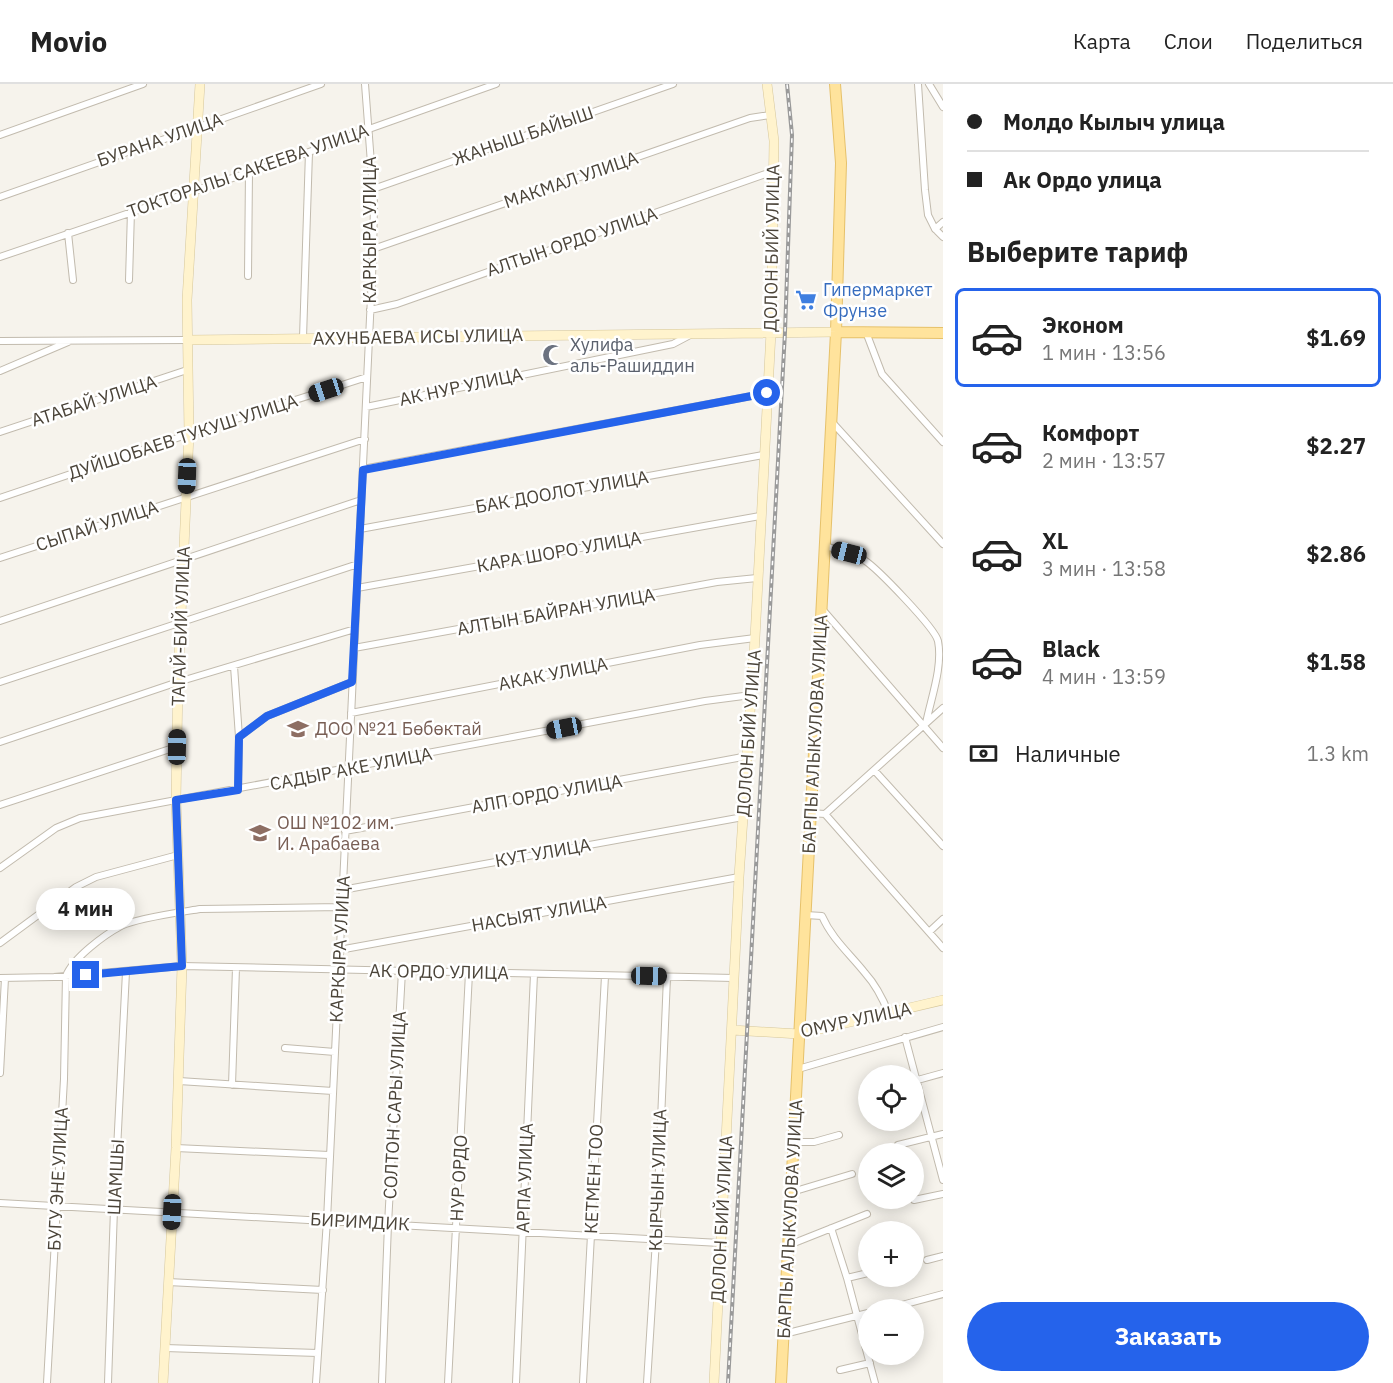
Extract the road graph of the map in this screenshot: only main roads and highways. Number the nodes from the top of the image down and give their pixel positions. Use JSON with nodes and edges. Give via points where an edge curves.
{"nodes":[{"id":1,"x":835,"y":84,"type":"edge"},
{"id":2,"x":836,"y":332,"type":"junction"},
{"id":3,"x":943,"y":333,"type":"edge"},
{"id":4,"x":781,"y":1383,"type":"edge"}],
"edges":[{"from":1,"to":2,"type":"main road","name":"БАРПЫ АЛЫКУЛОВА УЛИЦА","via":[[841,164]]},
{"from":2,"to":3,"type":"main road","name":"АХУНБАЕВА ИСЫ УЛИЦА"},
{"from":2,"to":4,"type":"main road","name":"БАРПЫ АЛЫКУЛОВА УЛИЦА"}]}
